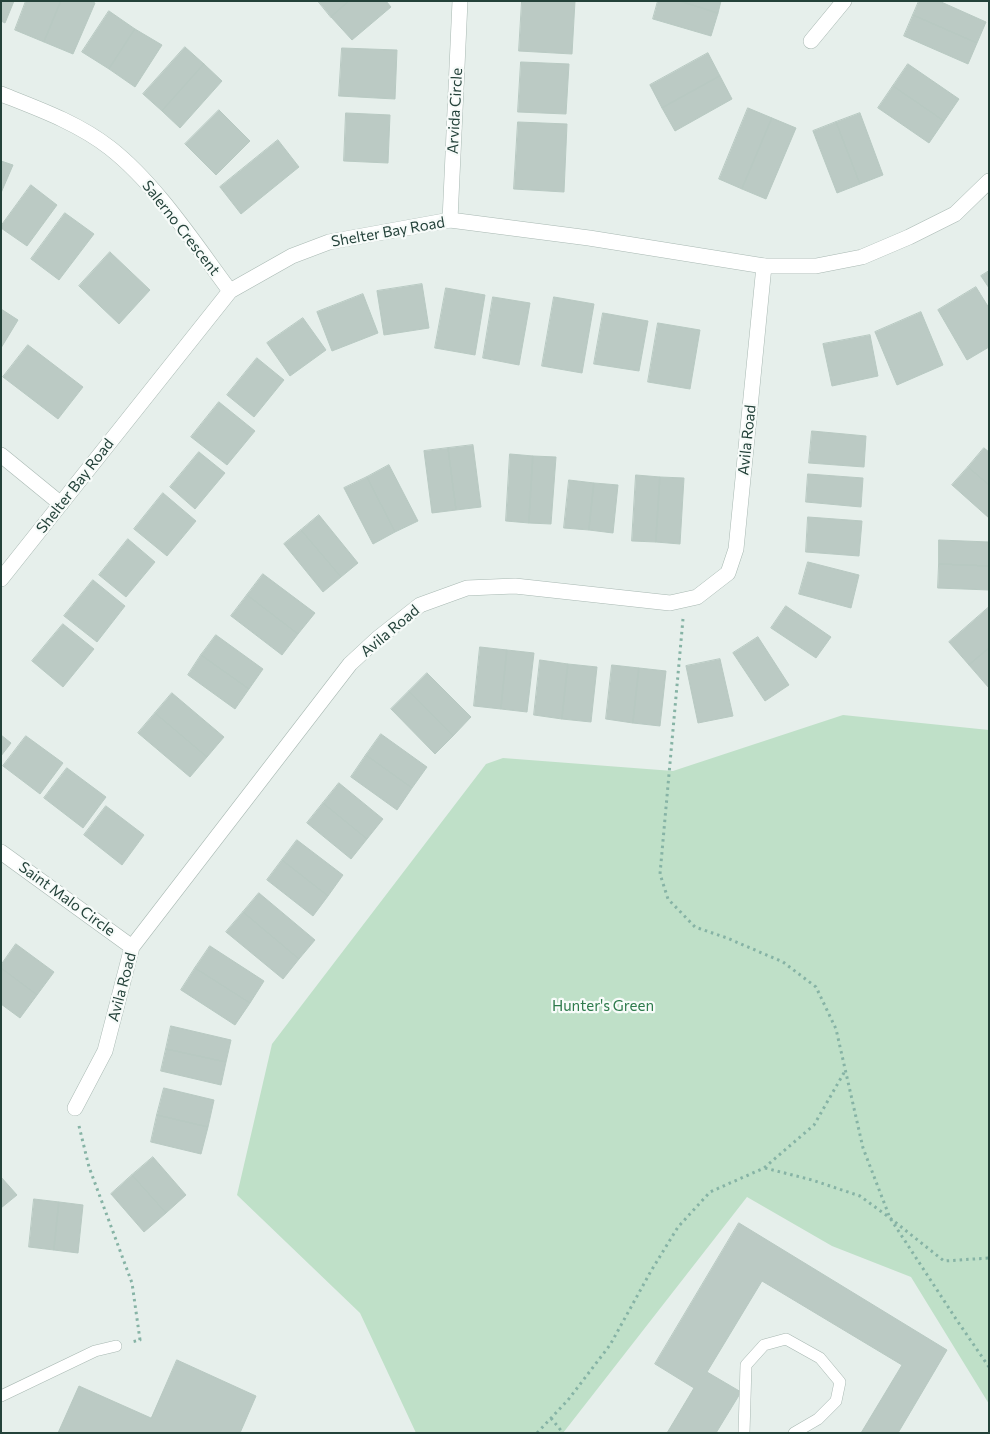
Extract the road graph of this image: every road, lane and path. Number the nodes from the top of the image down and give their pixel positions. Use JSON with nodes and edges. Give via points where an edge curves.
{"nodes":[{"id":1,"x":460,"y":1,"type":"edge"},
{"id":2,"x":844,"y":1,"type":"edge"},
{"id":3,"x":811,"y":40,"type":"dead end"},
{"id":4,"x":1,"y":94,"type":"edge"},
{"id":5,"x":989,"y":182,"type":"edge"},
{"id":6,"x":450,"y":220,"type":"junction"},
{"id":7,"x":764,"y":266,"type":"junction"},
{"id":8,"x":230,"y":291,"type":"junction"},
{"id":9,"x":1,"y":455,"type":"edge"},
{"id":10,"x":61,"y":504,"type":"junction"},
{"id":11,"x":1,"y":579,"type":"edge"},
{"id":12,"x":685,"y":599,"type":"junction"},
{"id":13,"x":1,"y":852,"type":"edge"},
{"id":14,"x":132,"y":947,"type":"junction"},
{"id":15,"x":846,"y":1071,"type":"junction"},
{"id":16,"x":75,"y":1108,"type":"joint"},
{"id":17,"x":764,"y":1168,"type":"junction"},
{"id":18,"x":890,"y":1218,"type":"junction"},
{"id":19,"x":989,"y":1258,"type":"edge"},
{"id":20,"x":140,"y":1340,"type":"dead end"},
{"id":21,"x":116,"y":1346,"type":"dead end"},
{"id":22,"x":989,"y":1367,"type":"edge"},
{"id":23,"x":1,"y":1396,"type":"edge"},
{"id":24,"x":551,"y":1418,"type":"junction"},
{"id":25,"x":537,"y":1433,"type":"edge"},
{"id":26,"x":562,"y":1433,"type":"edge"},
{"id":27,"x":744,"y":1433,"type":"edge"},
{"id":28,"x":794,"y":1433,"type":"edge"}],
"edges":[{"from":1,"to":6,"type":"street","name":"Arvida Circle"},
{"from":2,"to":3,"type":"street"},
{"from":4,"to":8,"type":"street","name":"Salerno Crescent","via":[[69,122],[110,148],[150,186]]},
{"from":5,"to":7,"type":"street","name":"Shelter Bay Road","via":[[954,214],[862,258],[816,266]]},
{"from":6,"to":7,"type":"street","name":"Shelter Bay Road"},
{"from":6,"to":8,"type":"street","name":"Shelter Bay Road","via":[[329,242],[292,256]]},
{"from":7,"to":12,"type":"street","name":"Avila Road","via":[[736,549],[728,573],[697,597]]},
{"from":8,"to":10,"type":"street","name":"Shelter Bay Road"},
{"from":9,"to":10,"type":"street"},
{"from":10,"to":11,"type":"street","name":"Shelter Bay Road"},
{"from":12,"to":14,"type":"street","name":"Avila Road","via":[[670,603],[515,586],[467,588],[420,605],[350,664]]},
{"from":12,"to":15,"type":"path","via":[[660,874],[668,899],[695,927],[783,962],[816,987],[836,1029]]},
{"from":13,"to":14,"type":"street","name":"Saint Malo Circle"},
{"from":14,"to":16,"type":"street","name":"Avila Road","via":[[105,1051]]},
{"from":15,"to":17,"type":"path","via":[[814,1125]]},
{"from":15,"to":18,"type":"path","via":[[863,1148]]},
{"from":16,"to":20,"type":"path","via":[[89,1167],[132,1283]]},
{"from":17,"to":18,"type":"path","via":[[860,1196]]},
{"from":17,"to":24,"type":"path","via":[[710,1192],[678,1227],[610,1345]]},
{"from":18,"to":19,"type":"path","via":[[944,1261]]},
{"from":18,"to":22,"type":"path"},
{"from":21,"to":23,"type":"lane","via":[[95,1351]]},
{"from":24,"to":25,"type":"path"},
{"from":24,"to":26,"type":"path"},
{"from":27,"to":28,"type":"lane","via":[[746,1365],[764,1345],[786,1339],[820,1358],[840,1382],[836,1401],[818,1419]]}]}
